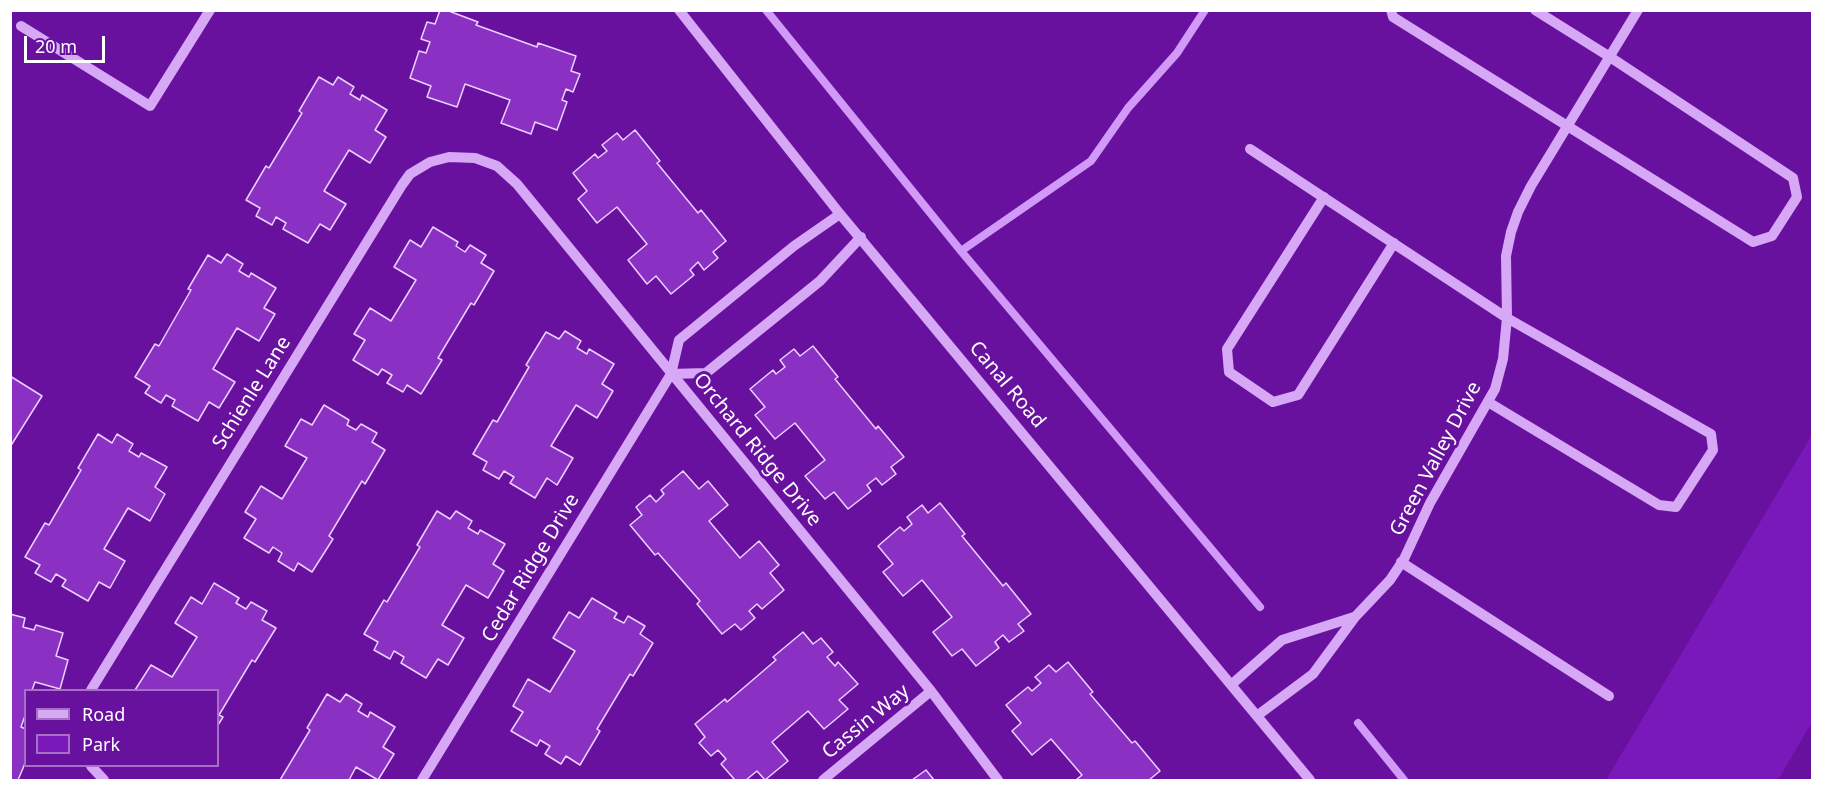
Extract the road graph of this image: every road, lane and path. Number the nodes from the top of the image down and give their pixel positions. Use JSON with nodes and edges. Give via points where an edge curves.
{"nodes":[{"id":1,"x":210,"y":10,"type":"edge"},
{"id":2,"x":678,"y":10,"type":"edge"},
{"id":3,"x":1391,"y":10,"type":"edge"},
{"id":4,"x":1534,"y":10,"type":"edge"},
{"id":5,"x":1638,"y":10,"type":"edge"},
{"id":6,"x":21,"y":26,"type":"dead end"},
{"id":7,"x":1610,"y":57,"type":"junction"},
{"id":8,"x":1568,"y":128,"type":"junction"},
{"id":9,"x":1250,"y":149,"type":"dead end"},
{"id":10,"x":475,"y":158,"type":"joint"},
{"id":11,"x":1324,"y":197,"type":"junction"},
{"id":12,"x":840,"y":213,"type":"junction"},
{"id":13,"x":861,"y":237,"type":"junction"},
{"id":14,"x":1394,"y":243,"type":"junction"},
{"id":15,"x":1507,"y":318,"type":"junction"},
{"id":16,"x":671,"y":374,"type":"junction"},
{"id":17,"x":1488,"y":402,"type":"junction"},
{"id":18,"x":1401,"y":562,"type":"junction"},
{"id":19,"x":1355,"y":617,"type":"junction"},
{"id":20,"x":1231,"y":685,"type":"junction"},
{"id":21,"x":92,"y":689,"type":"edge"},
{"id":22,"x":931,"y":691,"type":"junction"},
{"id":23,"x":1609,"y":696,"type":"dead end"},
{"id":24,"x":1258,"y":716,"type":"junction"},
{"id":25,"x":93,"y":767,"type":"edge"},
{"id":26,"x":104,"y":780,"type":"edge"},
{"id":27,"x":422,"y":780,"type":"edge"},
{"id":28,"x":823,"y":780,"type":"edge"},
{"id":29,"x":998,"y":780,"type":"edge"},
{"id":30,"x":1310,"y":780,"type":"edge"}],
"edges":[{"from":1,"to":6,"type":"street","via":[[150,106]]},
{"from":2,"to":12,"type":"street","name":"Canal Road"},
{"from":3,"to":8,"type":"street","via":[[1393,18]]},
{"from":4,"to":7,"type":"street"},
{"from":5,"to":7,"type":"street","name":"Green Valley Drive"},
{"from":7,"to":8,"type":"street","name":"Green Valley Drive"},
{"from":7,"to":8,"type":"street","via":[[1792,178],[1797,198],[1772,236],[1753,242]]},
{"from":8,"to":15,"type":"street","name":"Green Valley Drive","via":[[1531,186],[1511,232],[1506,256]]},
{"from":9,"to":11,"type":"street"},
{"from":10,"to":16,"type":"street","name":"Orchard Ridge Drive","via":[[497,166],[517,184]]},
{"from":10,"to":21,"type":"street","name":"Schienle Lane","via":[[449,157],[430,162],[410,174],[402,185]]},
{"from":11,"to":14,"type":"street"},
{"from":11,"to":14,"type":"street","via":[[1227,349],[1229,372],[1273,402],[1298,395]]},
{"from":12,"to":13,"type":"street","name":"Canal Road"},
{"from":12,"to":16,"type":"street","name":"Cedar Ridge Drive","via":[[678,340]]},
{"from":13,"to":16,"type":"street","via":[[820,281],[706,373]]},
{"from":13,"to":20,"type":"street","name":"Canal Road"},
{"from":14,"to":15,"type":"street"},
{"from":15,"to":17,"type":"street","name":"Green Valley Drive","via":[[1503,358]]},
{"from":15,"to":17,"type":"street","via":[[1711,434],[1713,450],[1676,507],[1659,505]]},
{"from":16,"to":22,"type":"street","name":"Orchard Ridge Drive"},
{"from":16,"to":27,"type":"street","name":"Cedar Ridge Drive"},
{"from":17,"to":18,"type":"street","name":"Green Valley Drive"},
{"from":18,"to":19,"type":"street","name":"Green Valley Drive","via":[[1390,580]]},
{"from":18,"to":23,"type":"street"},
{"from":19,"to":20,"type":"street","name":"Green Valley Drive","via":[[1282,640]]},
{"from":19,"to":24,"type":"street","name":"Green Valley Drive","via":[[1313,674]]},
{"from":20,"to":24,"type":"street","name":"Canal Road"},
{"from":22,"to":28,"type":"street","name":"Cassin Way"},
{"from":22,"to":29,"type":"street","name":"Orchard Ridge Drive"},
{"from":24,"to":30,"type":"street","name":"Canal Road"},
{"from":25,"to":26,"type":"street"}]}
